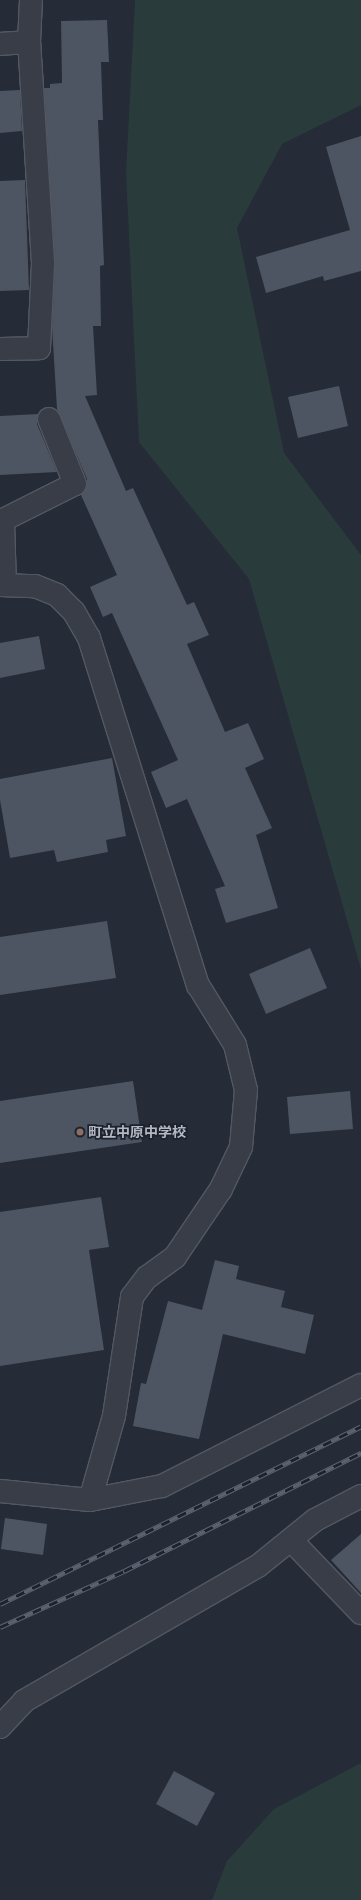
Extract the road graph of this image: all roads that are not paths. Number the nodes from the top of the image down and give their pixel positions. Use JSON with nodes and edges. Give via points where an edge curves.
{"nodes":[{"id":1,"x":31,"y":0,"type":"edge"},
{"id":2,"x":29,"y":42,"type":"junction"},
{"id":3,"x":0,"y":44,"type":"edge"},
{"id":4,"x":0,"y":349,"type":"edge"},
{"id":5,"x":50,"y":420,"type":"dead end"},
{"id":6,"x":2,"y":585,"type":"edge"},
{"id":7,"x":361,"y":1385,"type":"edge"},
{"id":8,"x":0,"y":1491,"type":"edge"},
{"id":9,"x":361,"y":1496,"type":"edge"},
{"id":10,"x":90,"y":1500,"type":"junction"},
{"id":11,"x":291,"y":1540,"type":"junction"},
{"id":12,"x":361,"y":1613,"type":"edge"},
{"id":13,"x":0,"y":1727,"type":"edge"}],
"edges":[{"from":1,"to":2,"type":"street"},
{"from":2,"to":3,"type":"street"},
{"from":2,"to":4,"type":"street","via":[[43,263],[39,348]]},
{"from":5,"to":6,"type":"street","via":[[75,484],[4,520]]},
{"from":6,"to":10,"type":"street","via":[[35,586],[57,594],[74,612],[89,638],[198,985],[235,1045],[246,1090],[241,1147],[221,1189],[176,1257],[147,1277],[132,1297],[114,1416]]},
{"from":7,"to":10,"type":"street","via":[[162,1486]]},
{"from":8,"to":10,"type":"street"},
{"from":9,"to":11,"type":"street","via":[[315,1520]]},
{"from":11,"to":12,"type":"street"},
{"from":11,"to":13,"type":"street","via":[[258,1566],[24,1701]]}]}
